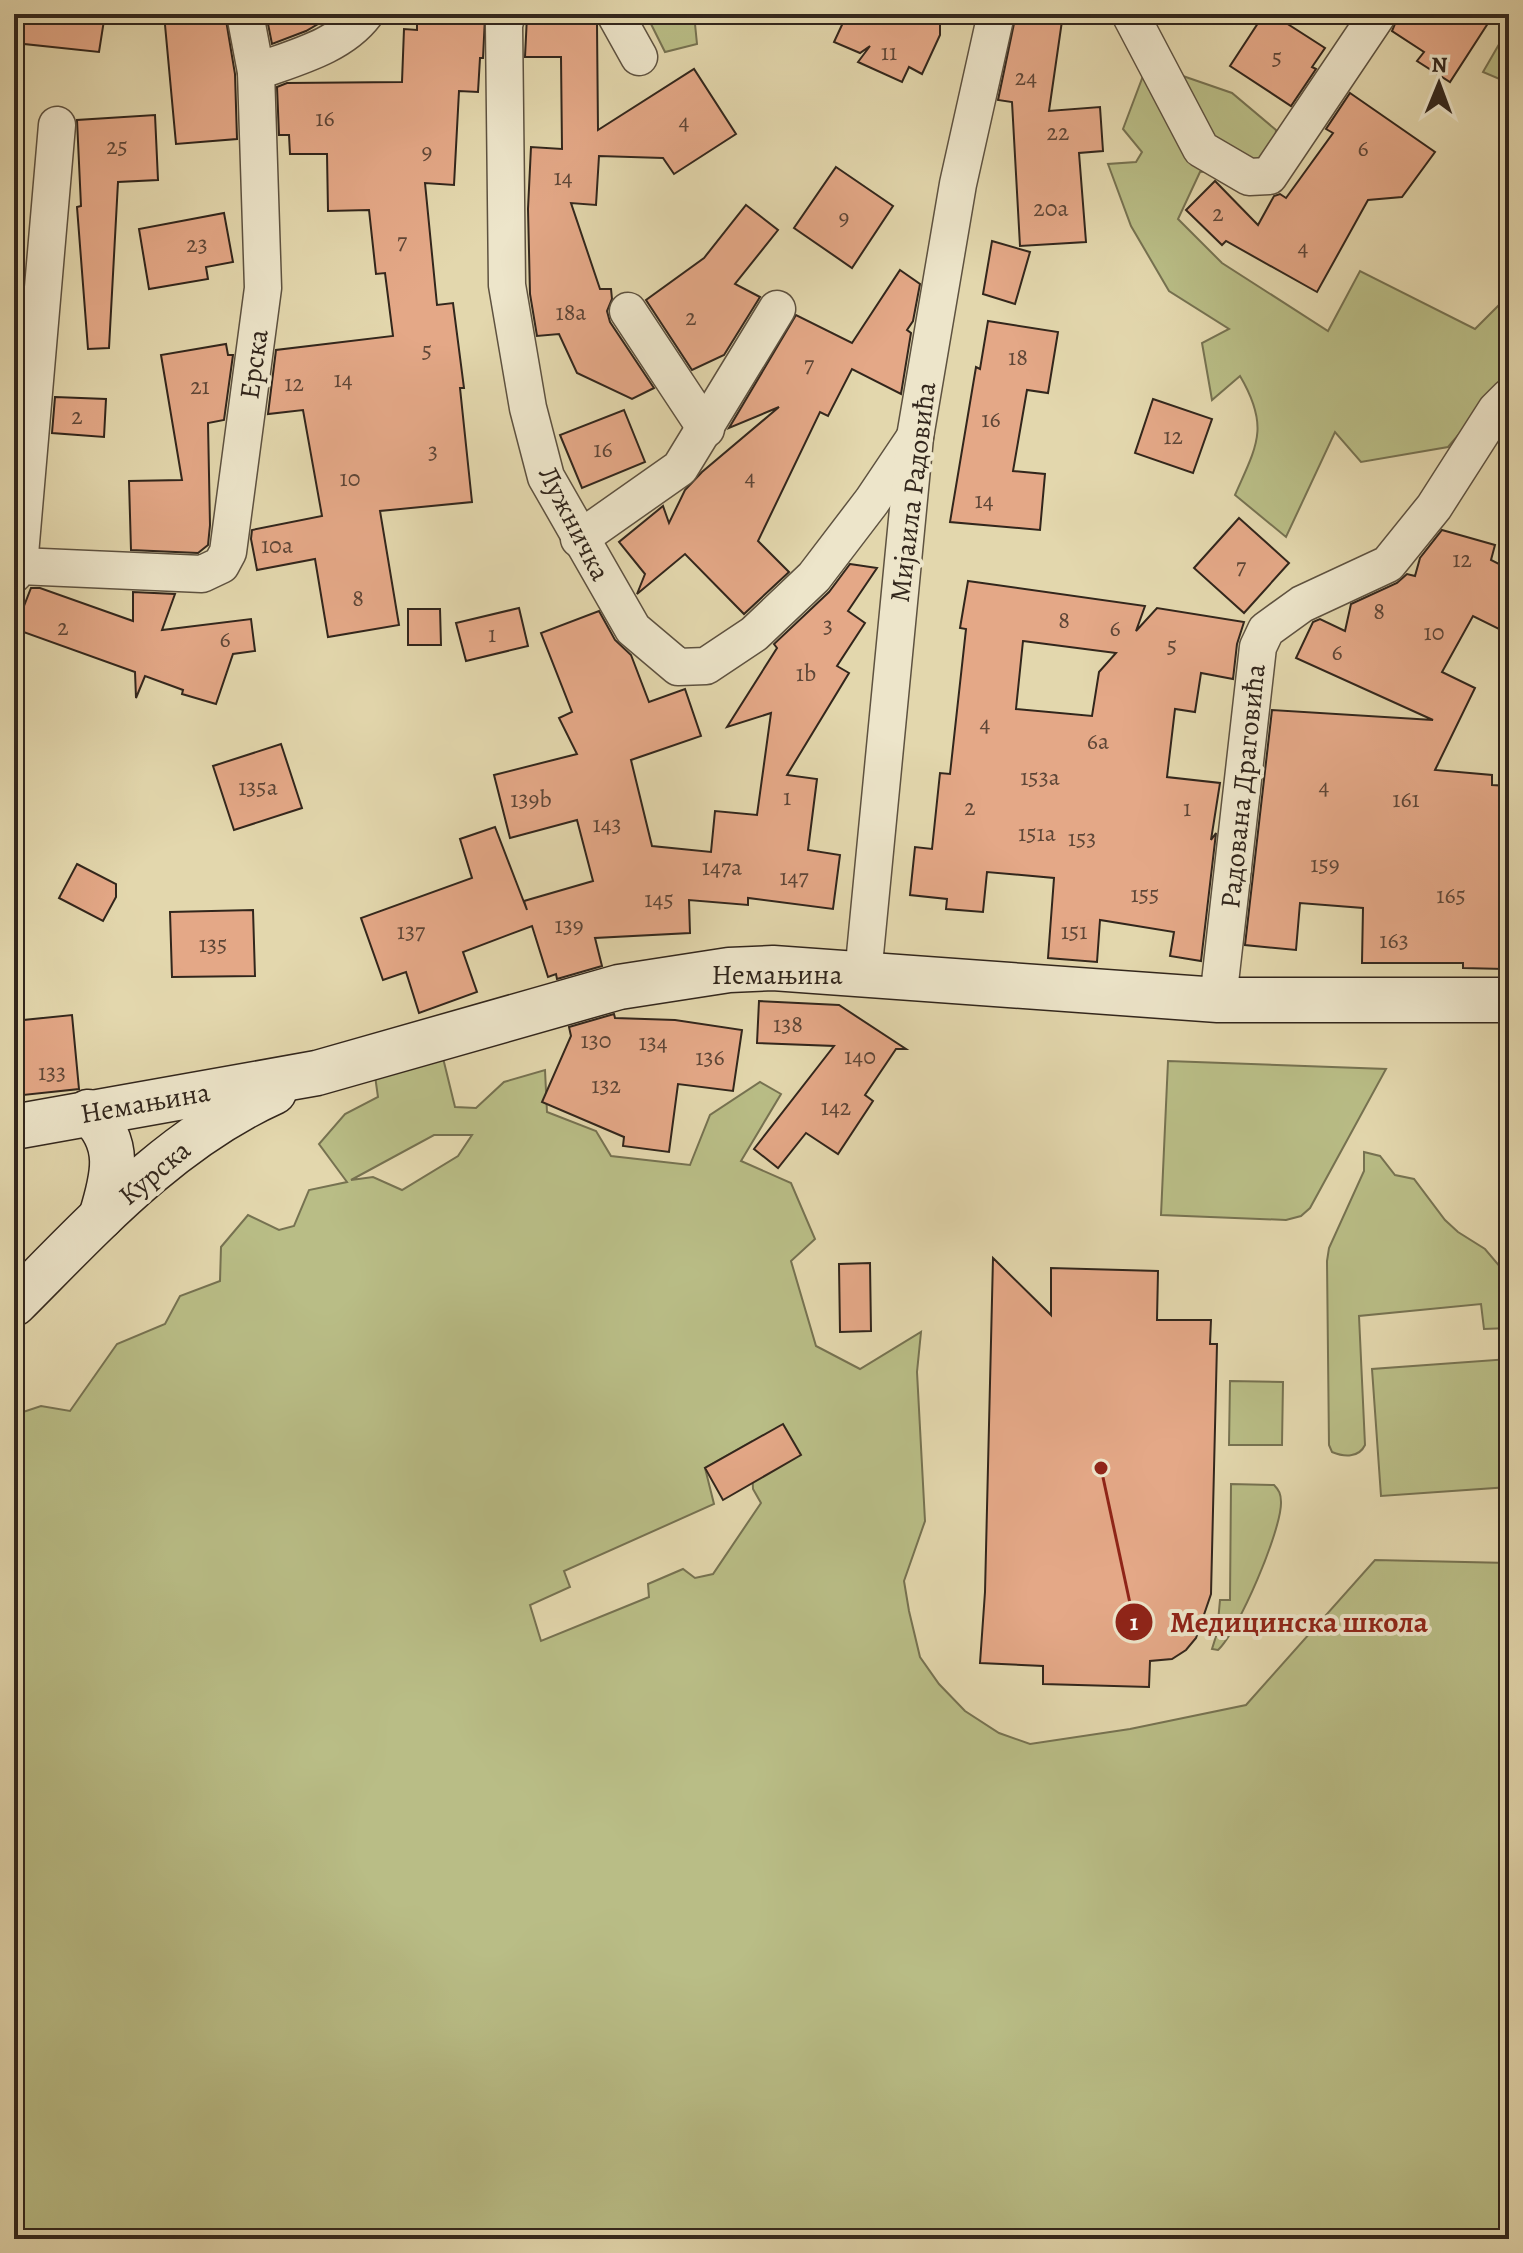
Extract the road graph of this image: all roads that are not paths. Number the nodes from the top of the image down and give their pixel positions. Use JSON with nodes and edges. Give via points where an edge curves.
{"nodes":[{"id":1,"x":245,"y":14,"type":"edge"},
{"id":2,"x":365,"y":14,"type":"edge"},
{"id":3,"x":507,"y":14,"type":"edge"},
{"id":4,"x":615,"y":14,"type":"edge"},
{"id":5,"x":996,"y":14,"type":"edge"},
{"id":6,"x":1130,"y":14,"type":"edge"},
{"id":7,"x":1378,"y":14,"type":"edge"},
{"id":8,"x":639,"y":57,"type":"dead end"},
{"id":9,"x":256,"y":72,"type":"junction"},
{"id":10,"x":57,"y":125,"type":"dead end"},
{"id":11,"x":777,"y":309,"type":"dead end"},
{"id":12,"x":628,"y":311,"type":"dead end"},
{"id":13,"x":1509,"y":397,"type":"edge"},
{"id":14,"x":706,"y":429,"type":"junction"},
{"id":15,"x":915,"y":437,"type":"junction"},
{"id":16,"x":579,"y":539,"type":"junction"},
{"id":17,"x":16,"y":570,"type":"edge"},
{"id":18,"x":863,"y":975,"type":"junction"},
{"id":19,"x":1218,"y":1000,"type":"junction"},
{"id":20,"x":1509,"y":1000,"type":"edge"},
{"id":21,"x":317,"y":1073,"type":"junction"},
{"id":22,"x":88,"y":1112,"type":"junction"},
{"id":23,"x":14,"y":1127,"type":"edge"},
{"id":24,"x":101,"y":1217,"type":"junction"},
{"id":25,"x":14,"y":1304,"type":"edge"}],
"edges":[{"from":1,"to":9,"type":"street","name":"Ерска"},
{"from":2,"to":9,"type":"street","via":[[336,40]]},
{"from":3,"to":16,"type":"street","name":"Лужничка","via":[[507,285],[546,477]]},
{"from":4,"to":8,"type":"street"},
{"from":5,"to":15,"type":"street","name":"Мијаила Радовића","via":[[958,184]]},
{"from":6,"to":7,"type":"street","via":[[1201,149],[1249,177],[1269,176]]},
{"from":9,"to":17,"type":"street","name":"Ерска","via":[[263,288],[228,552],[221,565],[202,574]]},
{"from":10,"to":17,"type":"street"},
{"from":11,"to":14,"type":"street"},
{"from":12,"to":14,"type":"street"},
{"from":13,"to":19,"type":"street","name":"Радована Драговића","via":[[1388,564],[1302,604],[1266,630],[1258,647]]},
{"from":14,"to":16,"type":"street","via":[[680,468]]},
{"from":15,"to":16,"type":"street","name":"Лужничка","via":[[814,577],[754,634],[706,666],[678,667],[633,629]]},
{"from":15,"to":18,"type":"street","name":"Мијаила Радовића"},
{"from":18,"to":19,"type":"main road","name":"Немањина"},
{"from":18,"to":21,"type":"main road","name":"Немањина","via":[[752,968],[656,979]]},
{"from":19,"to":20,"type":"main road","name":"Немањина"},
{"from":21,"to":22,"type":"main road","name":"Немањина"},
{"from":21,"to":24,"type":"main road","name":"Курска","via":[[232,1113],[166,1158]]},
{"from":22,"to":23,"type":"main road","name":"Немањина"},
{"from":22,"to":24,"type":"main road","via":[[100,1122],[111,1148],[110,1188]]},
{"from":24,"to":25,"type":"main road","name":"Курска"}]}
